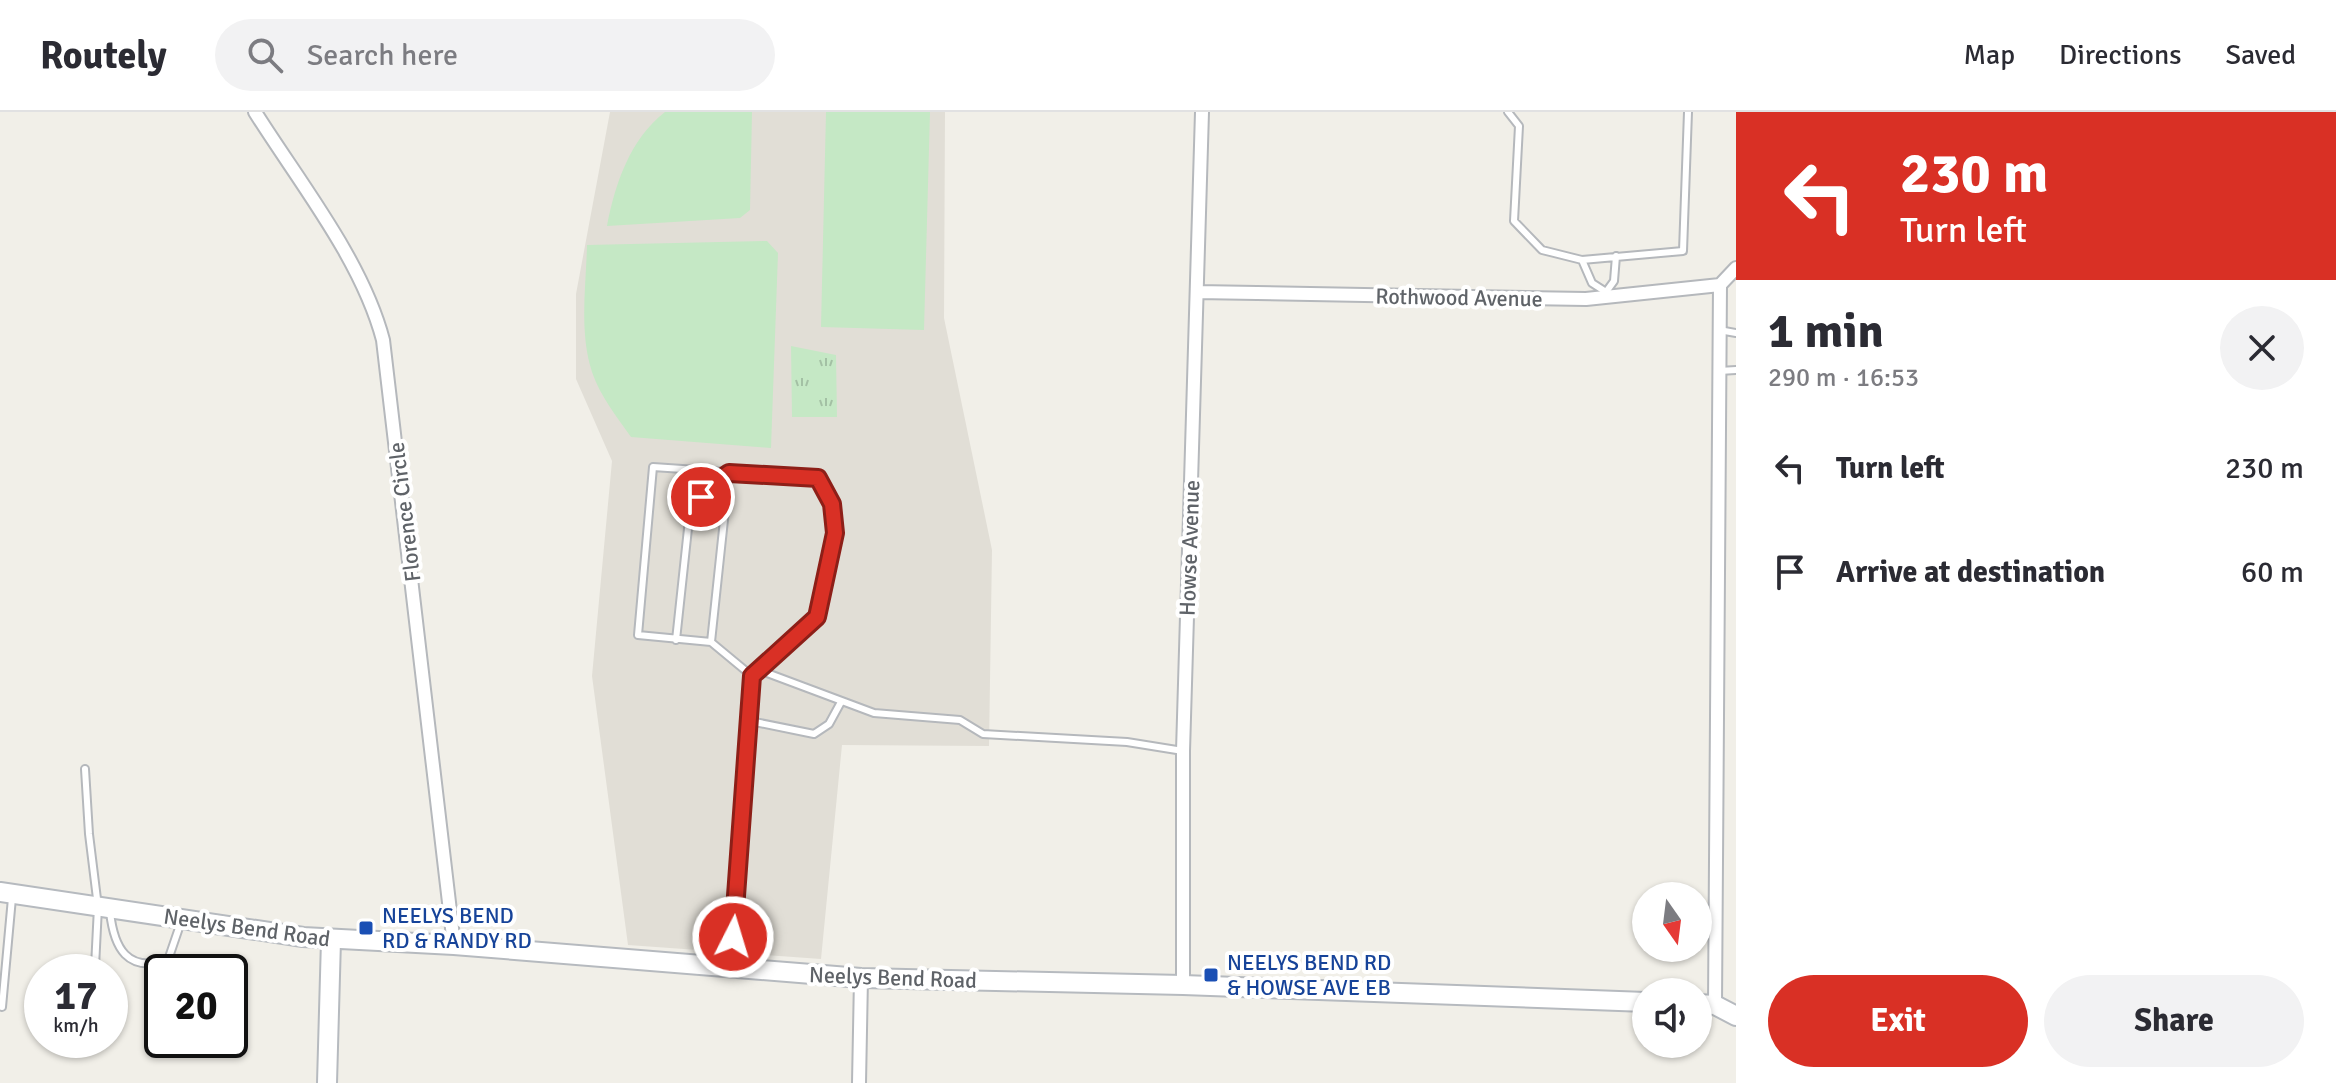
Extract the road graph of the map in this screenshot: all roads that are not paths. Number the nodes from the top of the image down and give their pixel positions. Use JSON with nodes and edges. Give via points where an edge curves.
{"nodes":[{"id":1,"x":255,"y":112,"type":"edge"},
{"id":2,"x":1202,"y":112,"type":"edge"},
{"id":3,"x":1508,"y":112,"type":"edge"},
{"id":4,"x":1688,"y":112,"type":"edge"},
{"id":5,"x":1616,"y":256,"type":"junction"},
{"id":6,"x":1582,"y":260,"type":"junction"},
{"id":7,"x":1735,"y":269,"type":"edge"},
{"id":8,"x":1720,"y":285,"type":"junction"},
{"id":9,"x":1197,"y":292,"type":"junction"},
{"id":10,"x":1606,"y":295,"type":"junction"},
{"id":11,"x":1719,"y":330,"type":"junction"},
{"id":12,"x":1736,"y":333,"type":"edge"},
{"id":13,"x":1736,"y":370,"type":"edge"},
{"id":14,"x":1719,"y":371,"type":"junction"},
{"id":15,"x":729,"y":473,"type":"junction"},
{"id":16,"x":676,"y":640,"type":"junction"},
{"id":17,"x":711,"y":642,"type":"junction"},
{"id":18,"x":759,"y":670,"type":"junction"},
{"id":19,"x":752,"y":676,"type":"junction"},
{"id":20,"x":841,"y":702,"type":"junction"},
{"id":21,"x":750,"y":721,"type":"junction"},
{"id":22,"x":1183,"y":751,"type":"junction"},
{"id":23,"x":85,"y":769,"type":"dead end"},
{"id":24,"x":6,"y":893,"type":"edge"},
{"id":25,"x":104,"y":908,"type":"junction"},
{"id":26,"x":182,"y":919,"type":"junction"},
{"id":27,"x":331,"y":940,"type":"junction"},
{"id":28,"x":454,"y":945,"type":"junction"},
{"id":29,"x":97,"y":954,"type":"edge"},
{"id":30,"x":731,"y":968,"type":"junction"},
{"id":31,"x":861,"y":978,"type":"junction"},
{"id":32,"x":1708,"y":978,"type":"edge"},
{"id":33,"x":1183,"y":985,"type":"junction"},
{"id":34,"x":1632,"y":1001,"type":"edge"},
{"id":35,"x":2,"y":1007,"type":"dead end"},
{"id":36,"x":1712,"y":1007,"type":"edge"},
{"id":37,"x":1736,"y":1016,"type":"edge"},
{"id":38,"x":327,"y":1083,"type":"edge"},
{"id":39,"x":859,"y":1083,"type":"edge"}],
"edges":[{"from":1,"to":28,"type":"street","name":"Florence Circle","via":[[353,266],[383,340]]},
{"from":2,"to":9,"type":"street","name":"Howse Avenue"},
{"from":3,"to":6,"type":"lane","via":[[1519,126],[1514,221],[1542,250]]},
{"from":4,"to":5,"type":"lane","via":[[1683,251]]},
{"from":5,"to":6,"type":"lane"},
{"from":5,"to":10,"type":"lane","via":[[1614,281]]},
{"from":6,"to":10,"type":"lane","via":[[1592,283]]},
{"from":7,"to":8,"type":"street"},
{"from":8,"to":10,"type":"street","name":"Rothwood Avenue"},
{"from":8,"to":11,"type":"street"},
{"from":9,"to":10,"type":"street","name":"Rothwood Avenue","via":[[1504,299]]},
{"from":9,"to":22,"type":"street","name":"Howse Avenue"},
{"from":11,"to":12,"type":"lane"},
{"from":11,"to":14,"type":"street"},
{"from":13,"to":14,"type":"lane"},
{"from":14,"to":32,"type":"street"},
{"from":15,"to":16,"type":"lane","via":[[690,510]]},
{"from":15,"to":16,"type":"lane","via":[[653,467],[638,635]]},
{"from":15,"to":17,"type":"lane"},
{"from":15,"to":18,"type":"lane","via":[[818,478],[832,504],[835,533],[817,617]]},
{"from":16,"to":17,"type":"lane"},
{"from":17,"to":19,"type":"lane"},
{"from":18,"to":19,"type":"lane"},
{"from":18,"to":20,"type":"lane"},
{"from":19,"to":21,"type":"lane"},
{"from":20,"to":21,"type":"lane","via":[[829,724],[814,734]]},
{"from":20,"to":22,"type":"lane","via":[[874,713],[960,720],[983,734],[1127,742]]},
{"from":21,"to":30,"type":"lane"},
{"from":22,"to":33,"type":"street","name":"Howse Avenue"},
{"from":23,"to":25,"type":"lane","via":[[89,834]]},
{"from":24,"to":25,"type":"main road","name":"Neelys Bend Road"},
{"from":24,"to":35,"type":"lane"},
{"from":25,"to":26,"type":"main road","name":"Neelys Bend Road"},
{"from":25,"to":26,"type":"lane","via":[[112,936],[128,958],[150,966],[168,960]]},
{"from":25,"to":29,"type":"lane"},
{"from":26,"to":27,"type":"main road","name":"Neelys Bend Road"},
{"from":27,"to":28,"type":"main road","name":"Neelys Bend Road"},
{"from":27,"to":38,"type":"main road"},
{"from":28,"to":30,"type":"main road","name":"Neelys Bend Road"},
{"from":30,"to":31,"type":"main road","name":"Neelys Bend Road"},
{"from":31,"to":33,"type":"main road","name":"Neelys Bend Road"},
{"from":31,"to":39,"type":"street"},
{"from":33,"to":34,"type":"main road","name":"Neelys Bend Road"},
{"from":36,"to":37,"type":"main road"}]}
